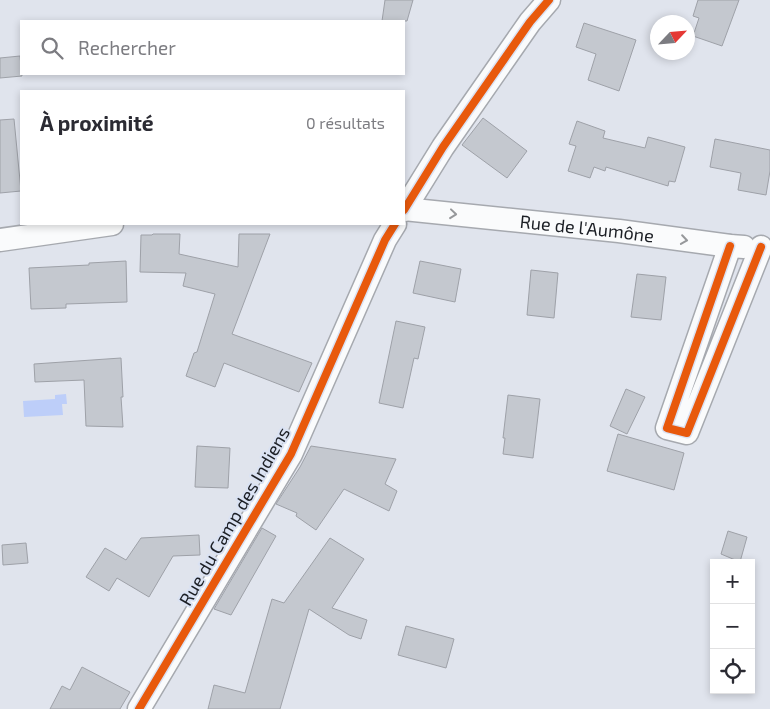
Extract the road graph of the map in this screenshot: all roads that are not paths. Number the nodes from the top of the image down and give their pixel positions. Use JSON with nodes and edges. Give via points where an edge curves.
{"nodes":[{"id":1,"x":549,"y":0,"type":"edge"},
{"id":2,"x":405,"y":207,"type":"edge"},
{"id":3,"x":405,"y":209,"type":"edge"},
{"id":4,"x":105,"y":225,"type":"edge"},
{"id":5,"x":394,"y":225,"type":"edge"},
{"id":6,"x":0,"y":240,"type":"edge"},
{"id":7,"x":730,"y":246,"type":"junction"},
{"id":8,"x":765,"y":248,"type":"edge"},
{"id":9,"x":138,"y":709,"type":"edge"}],
"edges":[{"from":1,"to":2,"type":"street","via":[[519,37]]},
{"from":3,"to":7,"type":"street","name":"Rue de l'Aumône","one_way":true},
{"from":4,"to":6,"type":"street"},
{"from":5,"to":9,"type":"street","name":"Rue du Camp des Indiens","via":[[291,454]]},
{"from":7,"to":8,"type":"street","name":"Rue de l'Aumône"},
{"from":7,"to":8,"type":"street","via":[[667,428],[687,433]]}]}
